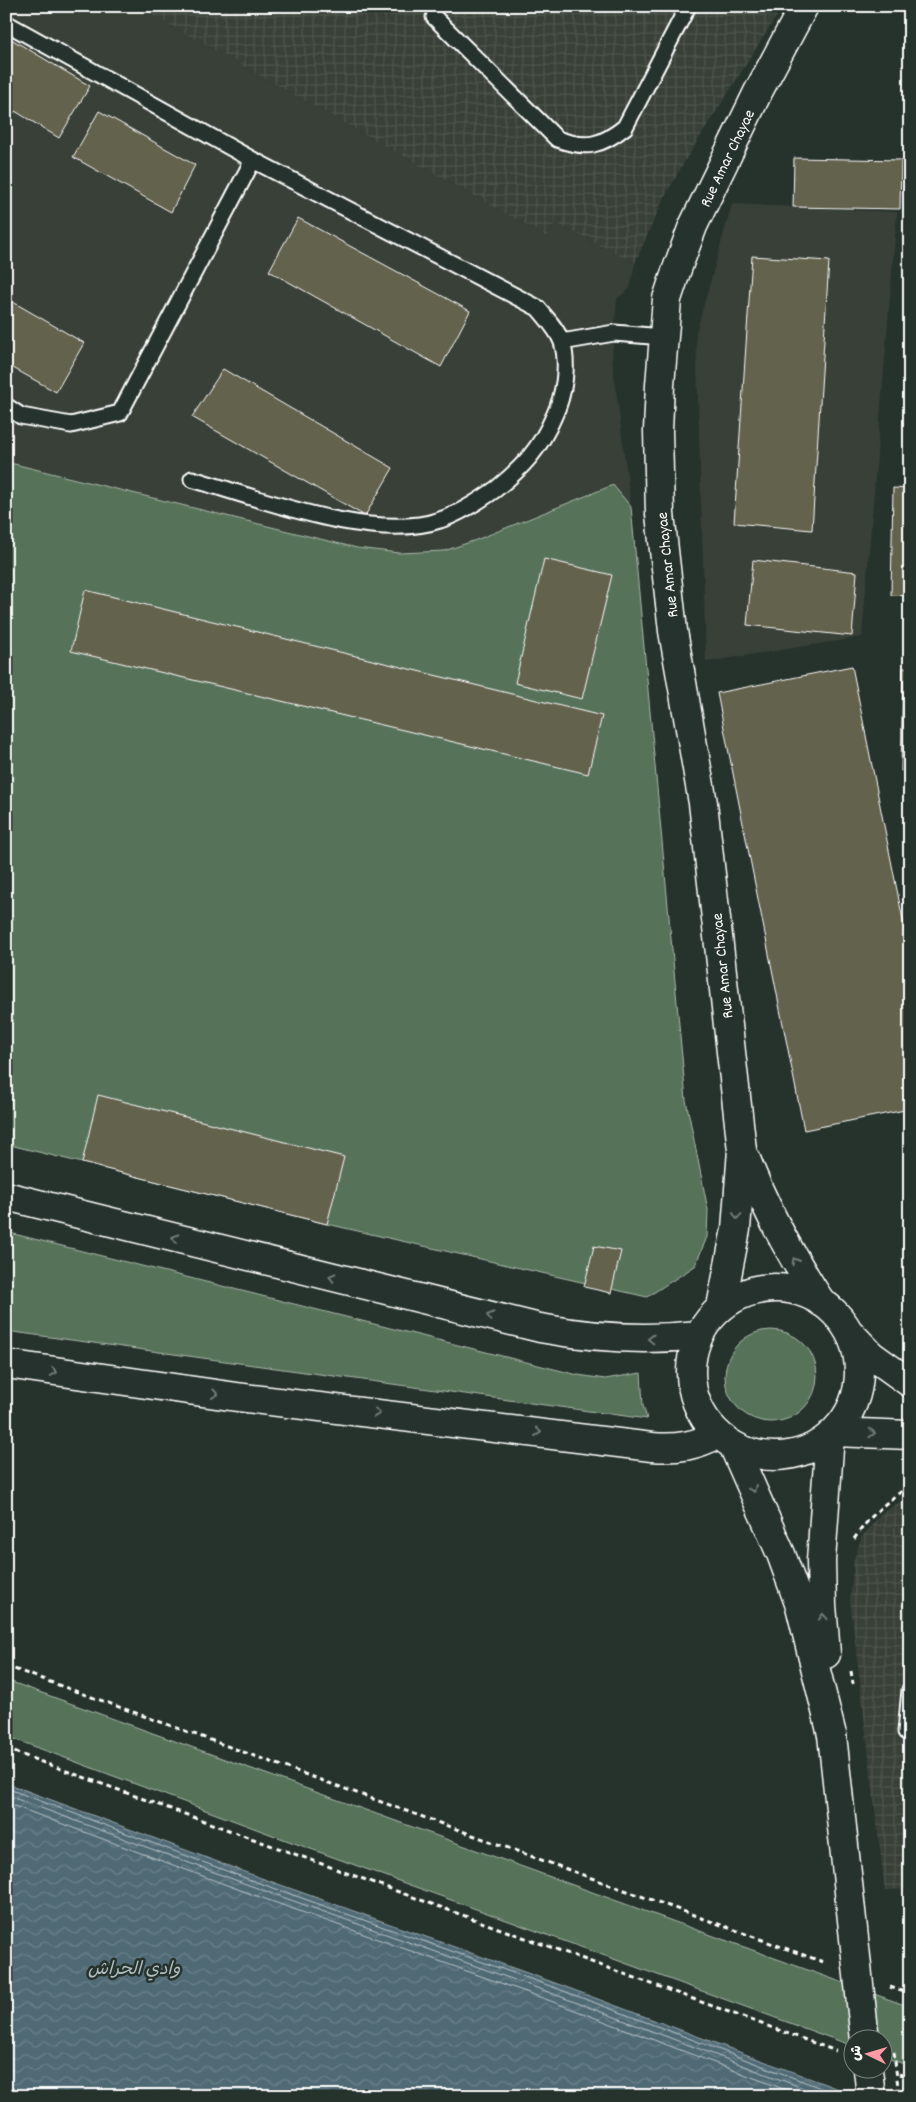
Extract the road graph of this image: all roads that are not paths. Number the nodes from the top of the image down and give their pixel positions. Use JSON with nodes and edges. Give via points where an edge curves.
{"nodes":[{"id":1,"x":688,"y":6,"type":"edge"},
{"id":2,"x":804,"y":6,"type":"edge"},
{"id":3,"x":434,"y":17,"type":"dead end"},
{"id":4,"x":6,"y":23,"type":"edge"},
{"id":5,"x":253,"y":160,"type":"junction"},
{"id":6,"x":663,"y":337,"type":"junction"},
{"id":7,"x":562,"y":342,"type":"junction"},
{"id":8,"x":6,"y":406,"type":"edge"},
{"id":9,"x":192,"y":479,"type":"dead end"},
{"id":10,"x":742,"y":1150,"type":"junction"},
{"id":11,"x":6,"y":1196,"type":"edge"},
{"id":12,"x":821,"y":1302,"type":"junction"},
{"id":13,"x":721,"y":1307,"type":"junction"},
{"id":14,"x":846,"y":1329,"type":"junction"},
{"id":15,"x":699,"y":1335,"type":"junction"},
{"id":16,"x":6,"y":1364,"type":"edge"},
{"id":17,"x":910,"y":1383,"type":"edge"},
{"id":18,"x":832,"y":1433,"type":"junction"},
{"id":19,"x":910,"y":1435,"type":"edge"},
{"id":20,"x":725,"y":1439,"type":"junction"},
{"id":21,"x":910,"y":1690,"type":"edge"},
{"id":22,"x":906,"y":1732,"type":"dead end"},
{"id":23,"x":832,"y":1735,"type":"junction"},
{"id":24,"x":854,"y":2030,"type":"edge"},
{"id":25,"x":869,"y":2080,"type":"edge"},
{"id":26,"x":871,"y":2096,"type":"edge"}],
"edges":[{"from":1,"to":3,"type":"lane","via":[[625,127],[610,139],[593,145],[574,145],[557,138]]},
{"from":2,"to":6,"type":"main road","name":"Rue Amar Chayae","via":[[693,226],[667,299]]},
{"from":4,"to":5,"type":"lane"},
{"from":5,"to":7,"type":"lane","via":[[538,308]]},
{"from":5,"to":8,"type":"lane","via":[[120,413],[71,425],[21,416]]},
{"from":6,"to":7,"type":"lane","via":[[614,333]]},
{"from":6,"to":10,"type":"main road","name":"Rue Amar Chayae","via":[[658,430],[660,514],[673,631],[703,803]]},
{"from":7,"to":9,"type":"lane","via":[[563,384],[557,410],[544,439],[516,473],[480,500],[439,520],[396,527],[364,524],[321,516]]},
{"from":12,"to":10,"type":"main road","name":"Rue Amar Chayae","one_way":true,"via":[[777,1229]]},
{"from":10,"to":13,"type":"main road","name":"Rue Amar Chayae","one_way":true,"via":[[736,1229]]},
{"from":15,"to":11,"type":"main road","one_way":true,"via":[[620,1339],[540,1328]]},
{"from":12,"to":13,"type":"main road","via":[[788,1289],[770,1288],[753,1290]]},
{"from":12,"to":14,"type":"main road"},
{"from":13,"to":15,"type":"main road"},
{"from":14,"to":17,"type":"main road","via":[[871,1355]]},
{"from":14,"to":18,"type":"main road","via":[[854,1346],[858,1382],[846,1417]]},
{"from":15,"to":20,"type":"main road","via":[[693,1352],[692,1388],[706,1421]]},
{"from":16,"to":20,"type":"main road","one_way":true,"via":[[237,1397],[652,1447],[672,1448]]},
{"from":18,"to":19,"type":"main road","one_way":true},
{"from":18,"to":20,"type":"main road","via":[[816,1446],[783,1456],[757,1454]]},
{"from":23,"to":18,"type":"main road","one_way":true,"via":[[821,1570]]},
{"from":20,"to":23,"type":"main road","one_way":true,"via":[[781,1554],[800,1606]]},
{"from":21,"to":22,"type":"lane"},
{"from":23,"to":24,"type":"main road","bridge":true},
{"from":25,"to":26,"type":"main road"}]}
